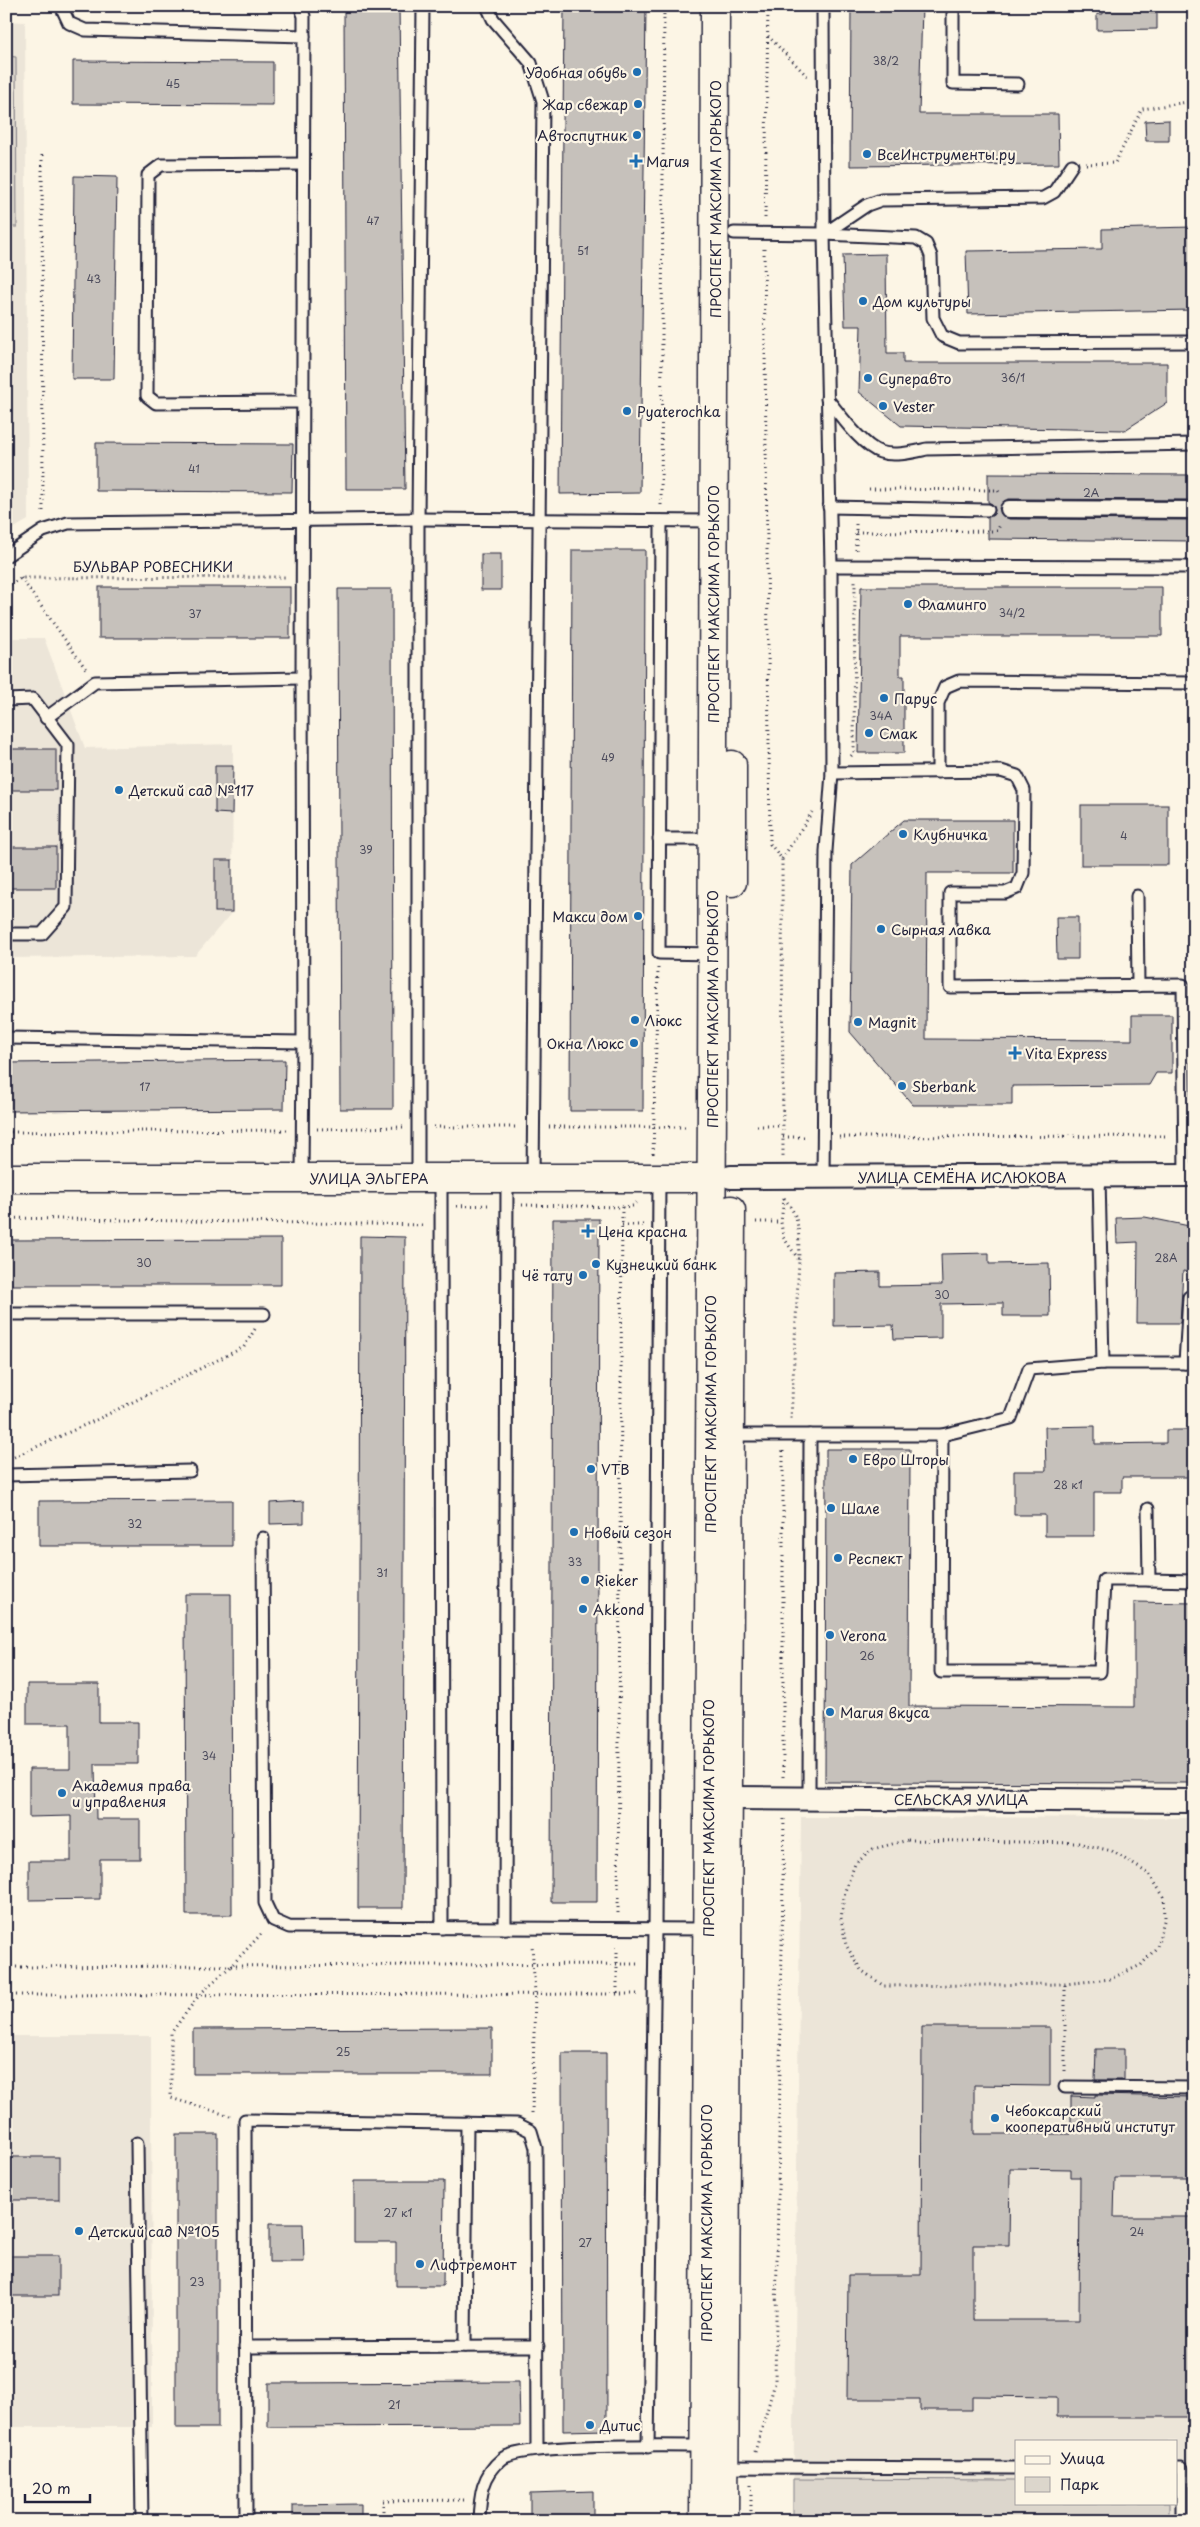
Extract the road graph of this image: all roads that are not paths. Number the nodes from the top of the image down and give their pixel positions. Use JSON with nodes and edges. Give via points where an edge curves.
{"nodes":[{"id":1,"x":61,"y":6,"type":"edge"},
{"id":2,"x":300,"y":6,"type":"edge"},
{"id":3,"x":423,"y":6,"type":"edge"},
{"id":4,"x":487,"y":6,"type":"edge"},
{"id":5,"x":715,"y":6,"type":"edge"},
{"id":6,"x":734,"y":6,"type":"edge"},
{"id":7,"x":823,"y":6,"type":"edge"},
{"id":8,"x":953,"y":6,"type":"edge"},
{"id":9,"x":304,"y":36,"type":"junction"},
{"id":10,"x":1018,"y":84,"type":"dead end"},
{"id":11,"x":303,"y":164,"type":"junction"},
{"id":12,"x":1072,"y":165,"type":"road end"},
{"id":13,"x":734,"y":233,"type":"junction"},
{"id":14,"x":824,"y":234,"type":"junction"},
{"id":15,"x":1194,"y":342,"type":"edge"},
{"id":16,"x":827,"y":399,"type":"junction"},
{"id":17,"x":303,"y":402,"type":"junction"},
{"id":18,"x":1194,"y":444,"type":"edge"},
{"id":19,"x":829,"y":508,"type":"junction"},
{"id":20,"x":988,"y":510,"type":"dead end"},
{"id":21,"x":1009,"y":510,"type":"dead end"},
{"id":22,"x":1194,"y":510,"type":"edge"},
{"id":23,"x":418,"y":518,"type":"junction"},
{"id":24,"x":538,"y":520,"type":"junction"},
{"id":25,"x":303,"y":521,"type":"junction"},
{"id":26,"x":661,"y":521,"type":"junction"},
{"id":27,"x":723,"y":521,"type":"junction"},
{"id":28,"x":6,"y":556,"type":"edge"},
{"id":29,"x":831,"y":566,"type":"junction"},
{"id":30,"x":1194,"y":567,"type":"edge"},
{"id":31,"x":302,"y":678,"type":"junction"},
{"id":32,"x":1194,"y":683,"type":"edge"},
{"id":33,"x":6,"y":700,"type":"edge"},
{"id":34,"x":46,"y":718,"type":"junction"},
{"id":35,"x":832,"y":772,"type":"junction"},
{"id":36,"x":938,"y":772,"type":"junction"},
{"id":37,"x":713,"y":838,"type":"junction"},
{"id":38,"x":659,"y":839,"type":"junction"},
{"id":39,"x":1137,"y":896,"type":"dead end"},
{"id":40,"x":6,"y":934,"type":"edge"},
{"id":41,"x":713,"y":954,"type":"junction"},
{"id":42,"x":1138,"y":986,"type":"junction"},
{"id":43,"x":6,"y":1038,"type":"edge"},
{"id":44,"x":303,"y":1042,"type":"junction"},
{"id":45,"x":656,"y":1169,"type":"junction"},
{"id":46,"x":1189,"y":1175,"type":"edge"},
{"id":47,"x":1099,"y":1176,"type":"junction"},
{"id":48,"x":6,"y":1178,"type":"edge"},
{"id":49,"x":302,"y":1178,"type":"junction"},
{"id":50,"x":430,"y":1178,"type":"junction"},
{"id":51,"x":520,"y":1178,"type":"junction"},
{"id":52,"x":721,"y":1178,"type":"junction"},
{"id":53,"x":823,"y":1178,"type":"junction"},
{"id":54,"x":1194,"y":1298,"type":"edge"},
{"id":55,"x":6,"y":1314,"type":"edge"},
{"id":56,"x":264,"y":1314,"type":"road end"},
{"id":57,"x":1103,"y":1363,"type":"junction"},
{"id":58,"x":1189,"y":1364,"type":"edge"},
{"id":59,"x":730,"y":1435,"type":"junction"},
{"id":60,"x":810,"y":1435,"type":"junction"},
{"id":61,"x":942,"y":1435,"type":"junction"},
{"id":62,"x":190,"y":1471,"type":"dead end"},
{"id":63,"x":6,"y":1475,"type":"edge"},
{"id":64,"x":1148,"y":1509,"type":"dead end"},
{"id":65,"x":263,"y":1538,"type":"dead end"},
{"id":66,"x":1148,"y":1580,"type":"junction"},
{"id":67,"x":1194,"y":1581,"type":"edge"},
{"id":68,"x":1190,"y":1797,"type":"edge"},
{"id":69,"x":718,"y":1798,"type":"junction"},
{"id":70,"x":809,"y":1798,"type":"junction"},
{"id":71,"x":442,"y":1928,"type":"junction"},
{"id":72,"x":505,"y":1928,"type":"junction"},
{"id":73,"x":717,"y":1929,"type":"junction"},
{"id":74,"x":655,"y":1930,"type":"junction"},
{"id":75,"x":1064,"y":2087,"type":"road end"},
{"id":76,"x":1194,"y":2088,"type":"edge"},
{"id":77,"x":467,"y":2123,"type":"junction"},
{"id":78,"x":137,"y":2143,"type":"dead end"},
{"id":79,"x":465,"y":2346,"type":"junction"},
{"id":80,"x":538,"y":2346,"type":"junction"},
{"id":81,"x":245,"y":2347,"type":"junction"},
{"id":82,"x":704,"y":2446,"type":"junction"},
{"id":83,"x":648,"y":2447,"type":"junction"},
{"id":84,"x":537,"y":2449,"type":"junction"},
{"id":85,"x":724,"y":2467,"type":"junction"},
{"id":86,"x":1184,"y":2467,"type":"edge"},
{"id":87,"x":1015,"y":2468,"type":"edge"},
{"id":88,"x":142,"y":2521,"type":"edge"},
{"id":89,"x":246,"y":2521,"type":"edge"},
{"id":90,"x":479,"y":2521,"type":"edge"},
{"id":91,"x":704,"y":2521,"type":"edge"},
{"id":92,"x":724,"y":2521,"type":"edge"},
{"id":93,"x":1182,"y":2521,"type":"edge"}],
"edges":[{"from":1,"to":9,"type":"lane","via":[[69,23],[85,30]]},
{"from":2,"to":9,"type":"lane","via":[[304,16]]},
{"from":3,"to":23,"type":"lane"},
{"from":4,"to":24,"type":"lane","via":[[493,19],[531,63],[543,101]]},
{"from":5,"to":27,"type":"main road","name":"ПРОСПЕКТ МАКСИМА ГОРЬКОГО"},
{"from":6,"to":13,"type":"main road","name":"ПРОСПЕКТ МАКСИМА ГОРЬКОГО"},
{"from":7,"to":14,"type":"lane"},
{"from":8,"to":10,"type":"lane","via":[[954,83]]},
{"from":9,"to":11,"type":"lane"},
{"from":11,"to":17,"type":"lane"},
{"from":11,"to":17,"type":"lane","via":[[161,165],[148,175],[147,386],[147,396],[156,403]]},
{"from":12,"to":14,"type":"lane","via":[[1054,192],[1043,198],[881,200],[867,204]]},
{"from":13,"to":14,"type":"lane"},
{"from":13,"to":27,"type":"main road","name":"ПРОСПЕКТ МАКСИМА ГОРЬКОГО"},
{"from":14,"to":15,"type":"lane","via":[[916,238],[926,244],[932,256],[933,318],[942,336],[959,343]]},
{"from":14,"to":16,"type":"lane"},
{"from":16,"to":18,"type":"lane","via":[[869,446],[880,452]]},
{"from":16,"to":19,"type":"lane"},
{"from":17,"to":25,"type":"lane"},
{"from":19,"to":20,"type":"lane"},
{"from":19,"to":29,"type":"lane"},
{"from":21,"to":22,"type":"street"},
{"from":23,"to":24,"type":"lane"},
{"from":23,"to":25,"type":"lane"},
{"from":23,"to":50,"type":"lane"},
{"from":24,"to":26,"type":"lane"},
{"from":24,"to":51,"type":"lane"},
{"from":25,"to":28,"type":"lane","via":[[68,523],[43,531]]},
{"from":25,"to":31,"type":"lane"},
{"from":26,"to":27,"type":"lane"},
{"from":26,"to":38,"type":"lane"},
{"from":27,"to":37,"type":"main road","name":"ПРОСПЕКТ МАКСИМА ГОРЬКОГО"},
{"from":27,"to":52,"type":"main road","name":"ПРОСПЕКТ МАКСИМА ГОРЬКОГО"},
{"from":29,"to":30,"type":"lane"},
{"from":29,"to":35,"type":"lane"},
{"from":31,"to":34,"type":"lane","via":[[95,682]]},
{"from":31,"to":44,"type":"lane"},
{"from":32,"to":36,"type":"lane","via":[[958,681],[945,687],[938,703]]},
{"from":33,"to":34,"type":"lane","via":[[33,699]]},
{"from":34,"to":40,"type":"lane","via":[[68,745],[66,907],[42,934]]},
{"from":35,"to":36,"type":"lane"},
{"from":35,"to":53,"type":"lane","via":[[826,852]]},
{"from":36,"to":42,"type":"lane","via":[[1002,771],[1017,776],[1024,790],[1023,873],[1017,888],[1005,893],[950,893],[950,987]]},
{"from":37,"to":38,"type":"lane"},
{"from":37,"to":41,"type":"main road","name":"ПРОСПЕКТ МАКСИМА ГОРЬКОГО"},
{"from":38,"to":41,"type":"lane","via":[[658,953]]},
{"from":39,"to":42,"type":"lane"},
{"from":41,"to":52,"type":"main road","name":"ПРОСПЕКТ МАКСИМА ГОРЬКОГО"},
{"from":42,"to":46,"type":"lane","via":[[1183,985],[1185,1136]]},
{"from":43,"to":44,"type":"lane"},
{"from":44,"to":49,"type":"lane"},
{"from":45,"to":51,"type":"main road","name":"УЛИЦА ЭЛЬГЕРА"},
{"from":45,"to":52,"type":"main road","name":"УЛИЦА ЭЛЬГЕРА"},
{"from":45,"to":74,"type":"lane"},
{"from":46,"to":47,"type":"street","name":"УЛИЦА СЕМЁНА ИСЛЮКОВА"},
{"from":47,"to":53,"type":"street","name":"УЛИЦА СЕМЁНА ИСЛЮКОВА"},
{"from":47,"to":57,"type":"lane"},
{"from":48,"to":49,"type":"main road","name":"УЛИЦА ЭЛЬГЕРА"},
{"from":49,"to":50,"type":"main road","name":"УЛИЦА ЭЛЬГЕРА"},
{"from":50,"to":51,"type":"main road","name":"УЛИЦА ЭЛЬГЕРА"},
{"from":50,"to":71,"type":"lane"},
{"from":51,"to":72,"type":"lane"},
{"from":52,"to":53,"type":"street","name":"УЛИЦА СЕМЁНА ИСЛЮКОВА"},
{"from":52,"to":59,"type":"main road","name":"ПРОСПЕКТ МАКСИМА ГОРЬКОГО"},
{"from":52,"to":69,"type":"main road","name":"ПРОСПЕКТ МАКСИМА ГОРЬКОГО"},
{"from":54,"to":58,"type":"lane","via":[[1189,1297]]},
{"from":55,"to":56,"type":"lane"},
{"from":57,"to":58,"type":"lane"},
{"from":57,"to":61,"type":"lane","via":[[1029,1369],[1011,1418]]},
{"from":59,"to":60,"type":"lane"},
{"from":59,"to":69,"type":"main road","name":"ПРОСПЕКТ МАКСИМА ГОРЬКОГО"},
{"from":60,"to":61,"type":"lane"},
{"from":60,"to":70,"type":"lane"},
{"from":61,"to":66,"type":"lane","via":[[941,1672],[1100,1672],[1104,1580]]},
{"from":62,"to":63,"type":"lane"},
{"from":64,"to":66,"type":"lane"},
{"from":65,"to":71,"type":"lane","via":[[265,1903],[274,1920],[289,1927]]},
{"from":66,"to":67,"type":"lane"},
{"from":68,"to":70,"type":"street","name":"СЕЛЬСКАЯ УЛИЦА"},
{"from":69,"to":70,"type":"street","name":"СЕЛЬСКАЯ УЛИЦА"},
{"from":69,"to":73,"type":"main road","name":"ПРОСПЕКТ МАКСИМА ГОРЬКОГО"},
{"from":71,"to":72,"type":"lane"},
{"from":72,"to":74,"type":"lane"},
{"from":73,"to":74,"type":"lane"},
{"from":73,"to":82,"type":"main road","name":"ПРОСПЕКТ МАКСИМА ГОРЬКОГО"},
{"from":73,"to":85,"type":"main road","name":"ПРОСПЕКТ МАКСИМА ГОРЬКОГО"},
{"from":74,"to":83,"type":"lane"},
{"from":75,"to":76,"type":"lane"},
{"from":77,"to":79,"type":"lane"},
{"from":77,"to":80,"type":"lane","via":[[517,2124],[531,2131],[536,2148]]},
{"from":77,"to":81,"type":"lane","via":[[245,2120]]},
{"from":78,"to":88,"type":"lane"},
{"from":79,"to":80,"type":"lane"},
{"from":79,"to":81,"type":"lane"},
{"from":80,"to":84,"type":"lane"},
{"from":81,"to":89,"type":"lane"},
{"from":82,"to":83,"type":"lane"},
{"from":82,"to":91,"type":"main road","name":"ПРОСПЕКТ МАКСИМА ГОРЬКОГО"},
{"from":83,"to":84,"type":"lane"},
{"from":84,"to":90,"type":"lane","via":[[504,2458],[486,2476]]},
{"from":85,"to":87,"type":"lane"},
{"from":85,"to":92,"type":"main road","name":"ПРОСПЕКТ МАКСИМА ГОРЬКОГО"},
{"from":86,"to":93,"type":"lane"}]}
